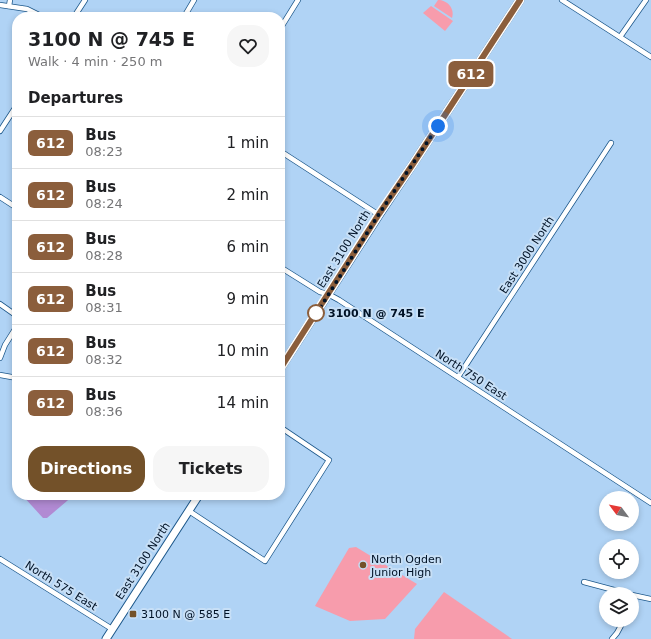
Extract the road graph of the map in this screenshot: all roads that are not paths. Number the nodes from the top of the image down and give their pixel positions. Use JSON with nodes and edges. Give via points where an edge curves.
{"nodes":[{"id":1,"x":10,"y":0,"type":"edge"},
{"id":2,"x":85,"y":0,"type":"edge"},
{"id":3,"x":194,"y":0,"type":"edge"},
{"id":4,"x":298,"y":0,"type":"edge"},
{"id":5,"x":520,"y":0,"type":"edge"},
{"id":6,"x":562,"y":0,"type":"edge"},
{"id":7,"x":646,"y":0,"type":"edge"},
{"id":8,"x":0,"y":6,"type":"edge"},
{"id":9,"x":9,"y":6,"type":"junction"},
{"id":10,"x":33,"y":12,"type":"edge"},
{"id":11,"x":77,"y":12,"type":"edge"},
{"id":12,"x":187,"y":12,"type":"edge"},
{"id":13,"x":285,"y":21,"type":"edge"},
{"id":14,"x":620,"y":37,"type":"junction"},
{"id":15,"x":651,"y":57,"type":"edge"},
{"id":16,"x":12,"y":113,"type":"edge"},
{"id":17,"x":0,"y":131,"type":"edge"},
{"id":18,"x":611,"y":143,"type":"dead end"},
{"id":19,"x":285,"y":154,"type":"edge"},
{"id":20,"x":0,"y":197,"type":"edge"},
{"id":21,"x":12,"y":205,"type":"edge"},
{"id":22,"x":379,"y":214,"type":"junction"},
{"id":23,"x":285,"y":270,"type":"edge"},
{"id":24,"x":328,"y":294,"type":"junction"},
{"id":25,"x":0,"y":304,"type":"edge"},
{"id":26,"x":12,"y":312,"type":"edge"},
{"id":27,"x":12,"y":334,"type":"edge"},
{"id":28,"x":0,"y":358,"type":"edge"},
{"id":29,"x":285,"y":361,"type":"edge"},
{"id":30,"x":0,"y":375,"type":"edge"},
{"id":31,"x":12,"y":377,"type":"edge"},
{"id":32,"x":458,"y":377,"type":"junction"},
{"id":33,"x":285,"y":430,"type":"edge"},
{"id":34,"x":196,"y":500,"type":"edge"},
{"id":35,"x":651,"y":502,"type":"edge"},
{"id":36,"x":189,"y":510,"type":"junction"},
{"id":37,"x":0,"y":559,"type":"edge"},
{"id":38,"x":584,"y":582,"type":"dead end"},
{"id":39,"x":602,"y":587,"type":"edge"},
{"id":40,"x":639,"y":596,"type":"edge"},
{"id":41,"x":651,"y":599,"type":"edge"},
{"id":42,"x":620,"y":627,"type":"edge"},
{"id":43,"x":112,"y":629,"type":"junction"},
{"id":44,"x":108,"y":638,"type":"edge"},
{"id":45,"x":612,"y":639,"type":"edge"}],
"edges":[{"from":1,"to":9,"type":"street"},
{"from":2,"to":11,"type":"street"},
{"from":3,"to":12,"type":"street"},
{"from":4,"to":13,"type":"street"},
{"from":5,"to":22,"type":"main road","name":"East 3100 North"},
{"from":6,"to":14,"type":"street"},
{"from":7,"to":14,"type":"street"},
{"from":8,"to":9,"type":"street"},
{"from":9,"to":10,"type":"street"},
{"from":14,"to":15,"type":"street"},
{"from":16,"to":17,"type":"street"},
{"from":18,"to":32,"type":"street","name":"East 3000 North"},
{"from":19,"to":22,"type":"street"},
{"from":20,"to":21,"type":"street"},
{"from":22,"to":24,"type":"main road","name":"East 3100 North"},
{"from":23,"to":24,"type":"street","name":"North 750 East","via":[[320,292]]},
{"from":24,"to":29,"type":"main road","name":"East 3100 North"},
{"from":24,"to":32,"type":"street","name":"North 750 East"},
{"from":25,"to":26,"type":"street"},
{"from":27,"to":28,"type":"street"},
{"from":30,"to":31,"type":"street"},
{"from":32,"to":35,"type":"street","name":"North 750 East"},
{"from":33,"to":36,"type":"street","via":[[329,460],[265,561]]},
{"from":34,"to":36,"type":"main road","name":"East 3100 North"},
{"from":36,"to":43,"type":"main road","name":"East 3100 North"},
{"from":37,"to":43,"type":"street","name":"North 575 East"},
{"from":38,"to":39,"type":"street"},
{"from":40,"to":41,"type":"street"},
{"from":42,"to":45,"type":"street"},
{"from":43,"to":44,"type":"main road","name":"East 3100 North"}]}
